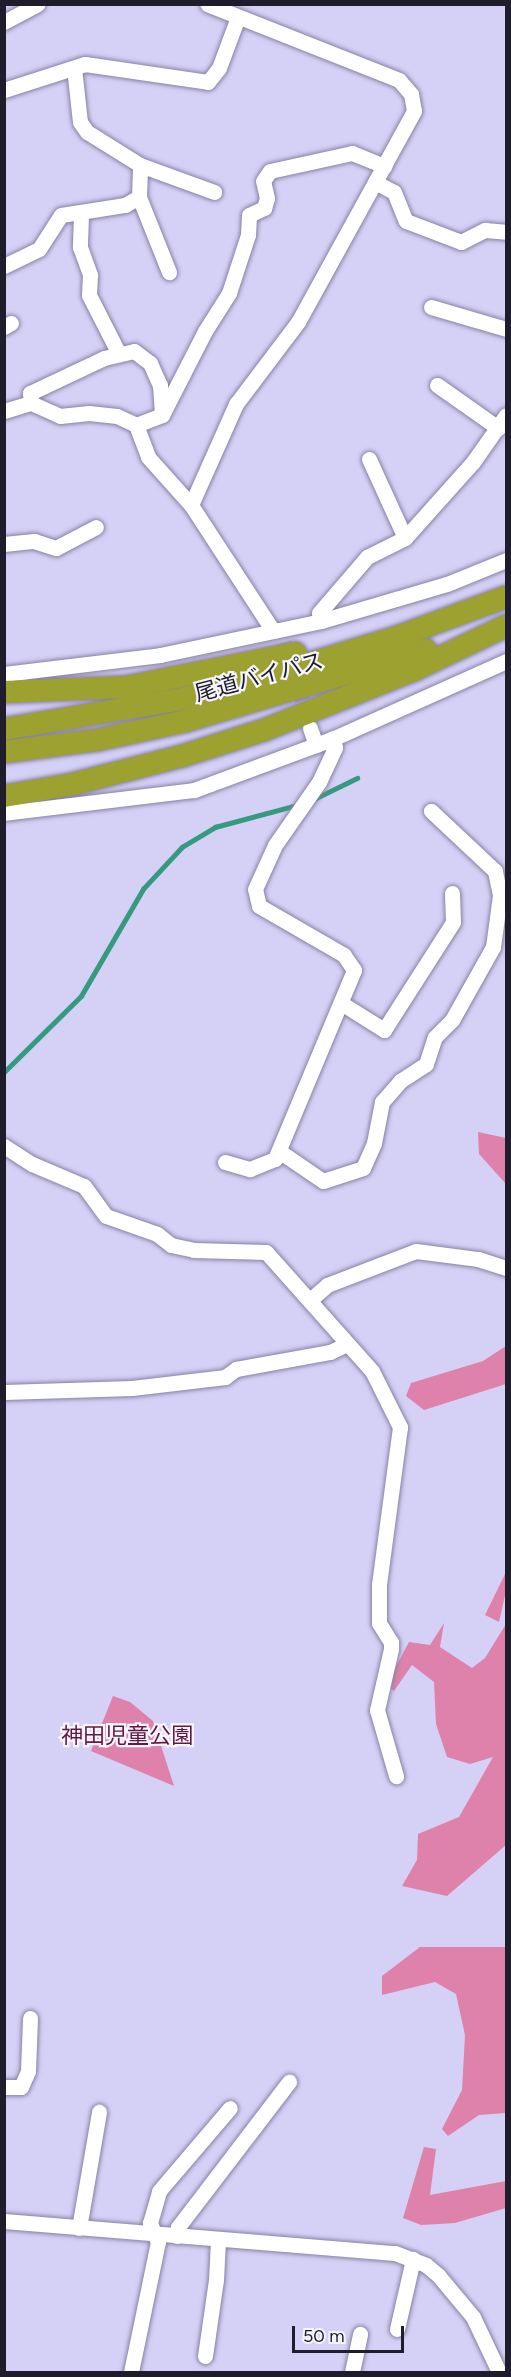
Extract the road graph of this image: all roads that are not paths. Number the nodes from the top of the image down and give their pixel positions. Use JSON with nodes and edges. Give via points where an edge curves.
{"nodes":[{"id":1,"x":38,"y":4,"type":"edge"},
{"id":2,"x":207,"y":4,"type":"edge"},
{"id":3,"x":238,"y":16,"type":"junction"},
{"id":4,"x":4,"y":22,"type":"edge"},
{"id":5,"x":74,"y":68,"type":"junction"},
{"id":6,"x":4,"y":90,"type":"edge"},
{"id":7,"x":140,"y":165,"type":"junction"},
{"id":8,"x":384,"y":166,"type":"junction"},
{"id":9,"x":375,"y":182,"type":"junction"},
{"id":10,"x":214,"y":192,"type":"dead end"},
{"id":11,"x":139,"y":197,"type":"junction"},
{"id":12,"x":81,"y":214,"type":"junction"},
{"id":13,"x":507,"y":232,"type":"edge"},
{"id":14,"x":4,"y":266,"type":"edge"},
{"id":15,"x":169,"y":272,"type":"dead end"},
{"id":16,"x":431,"y":307,"type":"dead end"},
{"id":17,"x":507,"y":329,"type":"edge"},
{"id":18,"x":119,"y":354,"type":"junction"},
{"id":19,"x":437,"y":385,"type":"dead end"},
{"id":20,"x":31,"y":403,"type":"junction"},
{"id":21,"x":4,"y":411,"type":"edge"},
{"id":22,"x":162,"y":415,"type":"junction"},
{"id":23,"x":502,"y":421,"type":"edge"},
{"id":24,"x":136,"y":425,"type":"junction"},
{"id":25,"x":369,"y":459,"type":"dead end"},
{"id":26,"x":191,"y":505,"type":"junction"},
{"id":27,"x":96,"y":527,"type":"dead end"},
{"id":28,"x":405,"y":537,"type":"junction"},
{"id":29,"x":4,"y":544,"type":"edge"},
{"id":30,"x":507,"y":560,"type":"edge"},
{"id":31,"x":507,"y":597,"type":"edge"},
{"id":32,"x":467,"y":613,"type":"junction"},
{"id":33,"x":321,"y":621,"type":"junction"},
{"id":34,"x":507,"y":624,"type":"edge"},
{"id":35,"x":279,"y":634,"type":"junction"},
{"id":36,"x":507,"y":661,"type":"edge"},
{"id":37,"x":4,"y":674,"type":"edge"},
{"id":38,"x":4,"y":692,"type":"edge"},
{"id":39,"x":4,"y":729,"type":"edge"},
{"id":40,"x":310,"y":729,"type":"tunnel mouth"},
{"id":41,"x":332,"y":739,"type":"junction"},
{"id":42,"x":316,"y":745,"type":"junction"},
{"id":43,"x":4,"y":752,"type":"edge"},
{"id":44,"x":4,"y":796,"type":"edge"},
{"id":45,"x":431,"y":811,"type":"dead end"},
{"id":46,"x":4,"y":813,"type":"edge"},
{"id":47,"x":501,"y":869,"type":"edge"},
{"id":48,"x":452,"y":893,"type":"dead end"},
{"id":49,"x":341,"y":1003,"type":"junction"},
{"id":50,"x":4,"y":1146,"type":"edge"},
{"id":51,"x":279,"y":1151,"type":"junction"},
{"id":52,"x":225,"y":1162,"type":"dead end"},
{"id":53,"x":507,"y":1268,"type":"edge"},
{"id":54,"x":310,"y":1300,"type":"junction"},
{"id":55,"x":345,"y":1345,"type":"junction"},
{"id":56,"x":4,"y":1392,"type":"edge"},
{"id":57,"x":396,"y":1776,"type":"dead end"},
{"id":58,"x":30,"y":2018,"type":"dead end"},
{"id":59,"x":289,"y":2082,"type":"dead end"},
{"id":60,"x":4,"y":2087,"type":"edge"},
{"id":61,"x":230,"y":2108,"type":"dead end"},
{"id":62,"x":99,"y":2112,"type":"dead end"},
{"id":63,"x":4,"y":2221,"type":"edge"},
{"id":64,"x":79,"y":2228,"type":"junction"},
{"id":65,"x":153,"y":2234,"type":"junction"},
{"id":66,"x":177,"y":2236,"type":"junction"},
{"id":67,"x":218,"y":2240,"type":"junction"},
{"id":68,"x":413,"y":2259,"type":"junction"},
{"id":69,"x":397,"y":2329,"type":"dead end"},
{"id":70,"x":360,"y":2334,"type":"dead end"},
{"id":71,"x":205,"y":2356,"type":"dead end"},
{"id":72,"x":131,"y":2373,"type":"edge"},
{"id":73,"x":352,"y":2373,"type":"edge"},
{"id":74,"x":499,"y":2373,"type":"edge"}],
"edges":[{"from":1,"to":4,"type":"street"},
{"from":2,"to":3,"type":"street"},
{"from":3,"to":5,"type":"street","via":[[219,68],[208,81],[85,64]]},
{"from":3,"to":8,"type":"street","via":[[399,80],[411,94],[414,111]]},
{"from":5,"to":6,"type":"street"},
{"from":5,"to":7,"type":"street","via":[[80,122],[87,132]]},
{"from":7,"to":10,"type":"street"},
{"from":7,"to":11,"type":"street"},
{"from":8,"to":9,"type":"street"},
{"from":8,"to":22,"type":"street","via":[[352,153],[270,171],[263,181],[267,198],[264,208],[249,215],[248,235],[229,293]]},
{"from":9,"to":13,"type":"street","via":[[394,192],[406,221],[461,242],[485,230]]},
{"from":9,"to":26,"type":"street","via":[[298,322],[236,404]]},
{"from":11,"to":12,"type":"street","via":[[125,205]]},
{"from":11,"to":15,"type":"street"},
{"from":12,"to":14,"type":"street","via":[[61,215],[39,249]]},
{"from":12,"to":18,"type":"street","via":[[80,247],[90,275],[89,295]]},
{"from":16,"to":17,"type":"street"},
{"from":18,"to":20,"type":"street","via":[[30,393]]},
{"from":18,"to":22,"type":"street","via":[[134,351],[150,363],[160,385]]},
{"from":19,"to":23,"type":"street"},
{"from":20,"to":21,"type":"street"},
{"from":20,"to":24,"type":"street","via":[[60,416],[117,416]]},
{"from":22,"to":24,"type":"street"},
{"from":23,"to":28,"type":"street","via":[[473,462]]},
{"from":24,"to":26,"type":"street","via":[[148,457]]},
{"from":25,"to":28,"type":"street"},
{"from":26,"to":35,"type":"street"},
{"from":27,"to":29,"type":"street","via":[[56,548],[34,541]]},
{"from":28,"to":33,"type":"street","via":[[367,557],[319,613]]},
{"from":30,"to":33,"type":"street","via":[[447,584]]},
{"from":31,"to":32,"type":"highway","name":"尾道バイパス"},
{"from":32,"to":38,"type":"highway","via":[[202,674],[126,687]]},
{"from":32,"to":39,"type":"highway","name":"尾道バイパス","via":[[325,660],[182,699]]},
{"from":33,"to":35,"type":"street"},
{"from":34,"to":43,"type":"highway","name":"尾道バイパス","via":[[243,706],[97,740]]},
{"from":34,"to":44,"type":"highway","via":[[414,670],[264,729],[182,756],[73,784]]},
{"from":35,"to":37,"type":"street","via":[[129,660]]},
{"from":36,"to":41,"type":"street"},
{"from":40,"to":42,"type":"street"},
{"from":41,"to":42,"type":"street"},
{"from":41,"to":49,"type":"street","via":[[335,747],[319,782],[276,845],[255,889],[259,906],[344,955],[354,970]]},
{"from":42,"to":46,"type":"street","via":[[194,790]]},
{"from":45,"to":47,"type":"street"},
{"from":47,"to":51,"type":"street","via":[[493,947],[452,1020],[435,1037],[426,1065],[400,1081],[382,1102],[374,1143],[363,1168],[323,1181]]},
{"from":48,"to":49,"type":"street","via":[[453,922],[384,1030]]},
{"from":49,"to":51,"type":"street"},
{"from":50,"to":54,"type":"street","via":[[32,1164],[84,1186],[106,1216],[158,1234],[171,1245],[194,1250],[266,1252]]},
{"from":51,"to":52,"type":"street","via":[[275,1159],[250,1169]]},
{"from":53,"to":54,"type":"street","via":[[478,1259],[416,1251],[327,1286]]},
{"from":54,"to":55,"type":"street"},
{"from":55,"to":56,"type":"street","via":[[330,1352],[236,1369],[225,1377],[132,1388]]},
{"from":55,"to":57,"type":"street","via":[[372,1371],[400,1427],[379,1585],[379,1623],[391,1649],[377,1710]]},
{"from":58,"to":60,"type":"street","via":[[28,2071],[21,2087]]},
{"from":59,"to":66,"type":"street","via":[[178,2227]]},
{"from":61,"to":65,"type":"street","via":[[159,2191],[150,2223]]},
{"from":62,"to":64,"type":"street"},
{"from":63,"to":64,"type":"street"},
{"from":64,"to":65,"type":"street"},
{"from":65,"to":66,"type":"street"},
{"from":65,"to":72,"type":"street","via":[[158,2242]]},
{"from":66,"to":67,"type":"street"},
{"from":67,"to":68,"type":"street","via":[[354,2247]]},
{"from":67,"to":71,"type":"street"},
{"from":68,"to":69,"type":"street"},
{"from":68,"to":74,"type":"street","via":[[438,2275],[473,2317]]},
{"from":70,"to":73,"type":"street"}]}
